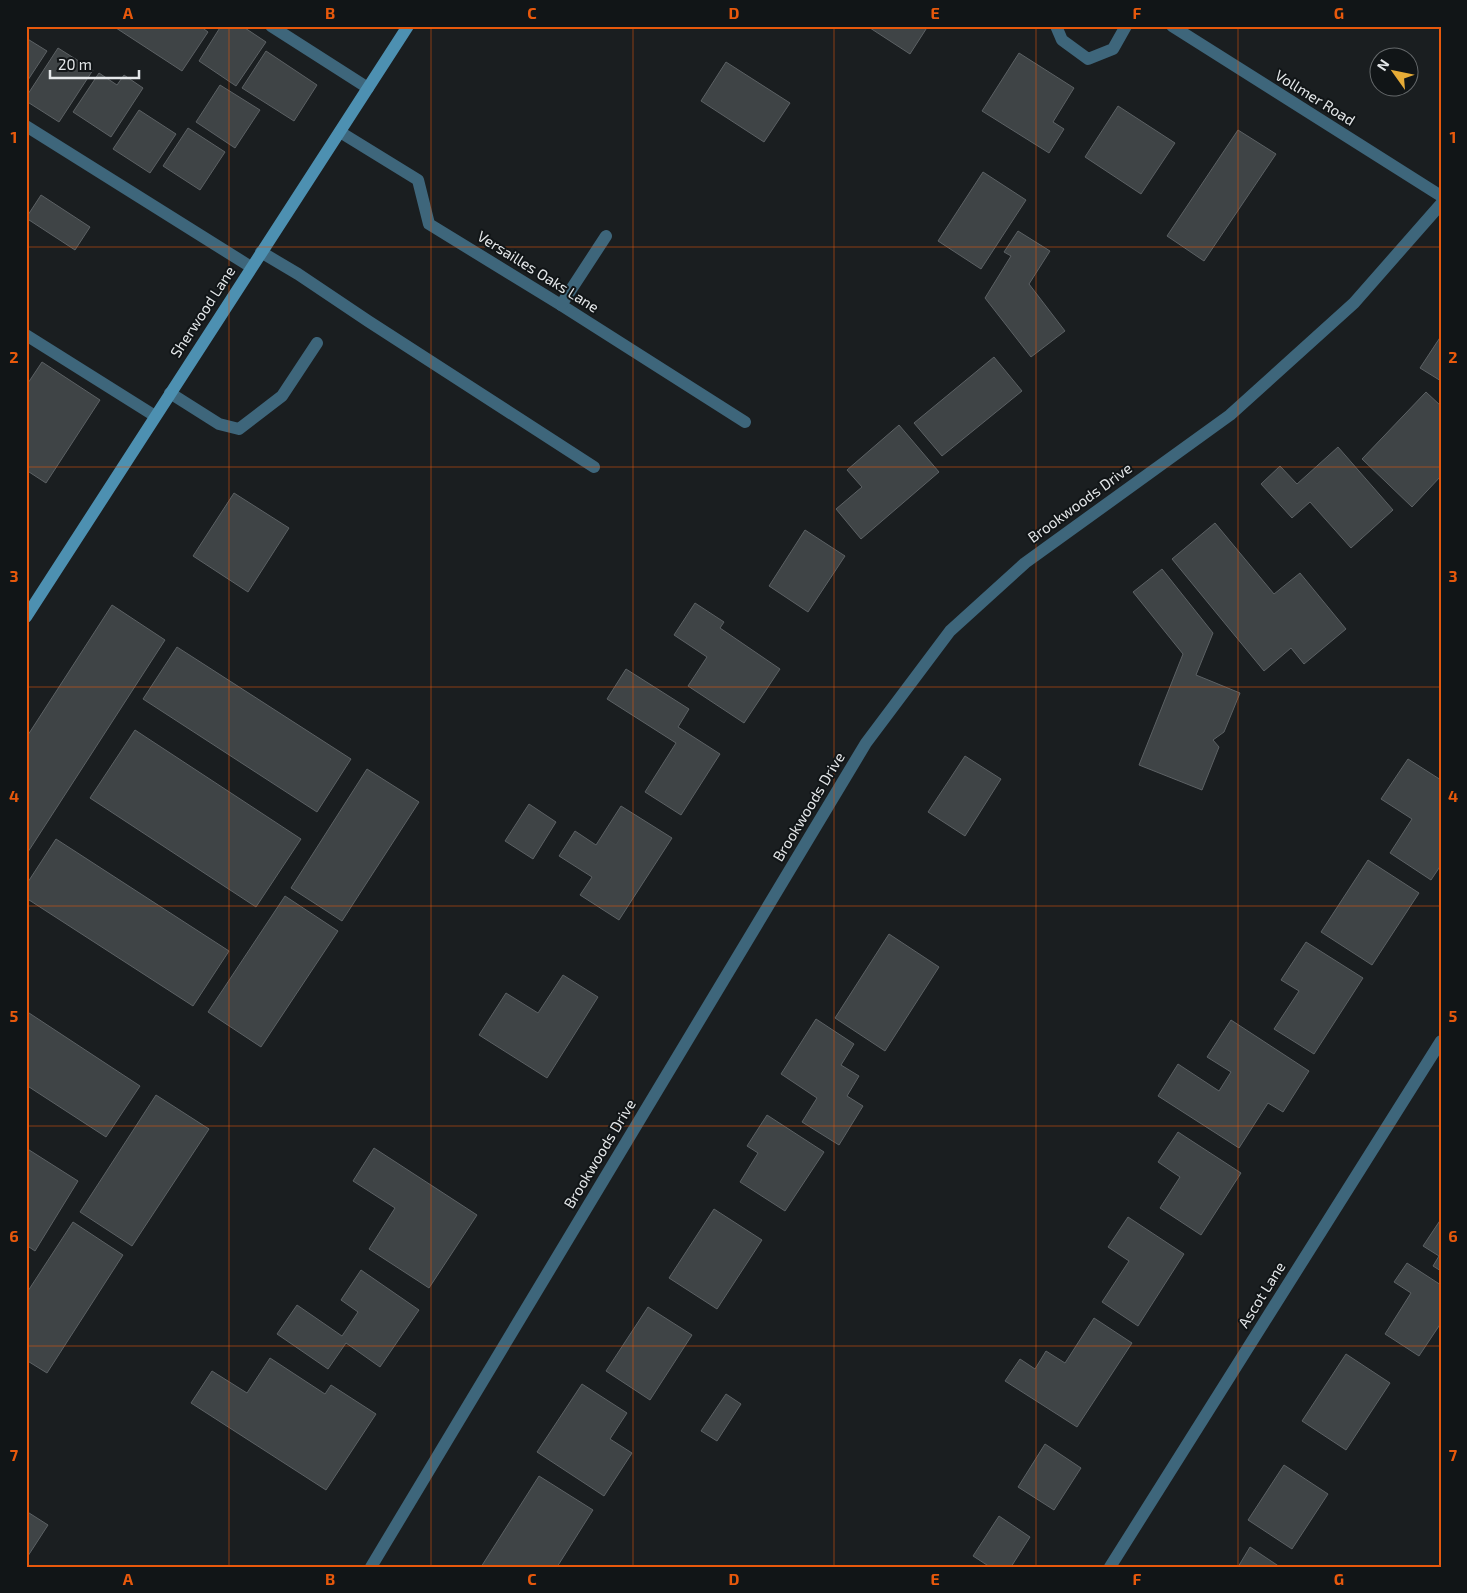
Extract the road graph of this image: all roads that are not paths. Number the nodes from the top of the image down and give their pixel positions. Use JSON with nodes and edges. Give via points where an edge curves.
{"nodes":[{"id":1,"x":271,"y":26,"type":"edge"},
{"id":2,"x":408,"y":26,"type":"edge"},
{"id":3,"x":1056,"y":26,"type":"edge"},
{"id":4,"x":1126,"y":26,"type":"edge"},
{"id":5,"x":1172,"y":26,"type":"edge"},
{"id":6,"x":368,"y":88,"type":"junction"},
{"id":7,"x":26,"y":126,"type":"edge"},
{"id":8,"x":340,"y":132,"type":"junction"},
{"id":9,"x":1441,"y":196,"type":"edge"},
{"id":10,"x":1441,"y":204,"type":"edge"},
{"id":11,"x":606,"y":236,"type":"dead end"},
{"id":12,"x":261,"y":252,"type":"junction"},
{"id":13,"x":251,"y":268,"type":"junction"},
{"id":14,"x":561,"y":305,"type":"junction"},
{"id":15,"x":26,"y":335,"type":"edge"},
{"id":16,"x":317,"y":343,"type":"dead end"},
{"id":17,"x":170,"y":394,"type":"junction"},
{"id":18,"x":156,"y":416,"type":"junction"},
{"id":19,"x":745,"y":422,"type":"dead end"},
{"id":20,"x":594,"y":467,"type":"dead end"},
{"id":21,"x":26,"y":617,"type":"edge"},
{"id":22,"x":1441,"y":1041,"type":"edge"},
{"id":23,"x":371,"y":1567,"type":"edge"},
{"id":24,"x":1110,"y":1567,"type":"edge"}],
"edges":[{"from":1,"to":6,"type":"street"},
{"from":2,"to":6,"type":"street","name":"Sherwood Lane"},
{"from":3,"to":4,"type":"street","via":[[1062,40],[1088,59],[1113,49]]},
{"from":5,"to":9,"type":"street","name":"Vollmer Road"},
{"from":6,"to":8,"type":"street","name":"Sherwood Lane"},
{"from":7,"to":13,"type":"street"},
{"from":8,"to":12,"type":"street","name":"Sherwood Lane"},
{"from":8,"to":14,"type":"street","name":"Versailles Oaks Lane","via":[[418,180],[429,224]]},
{"from":10,"to":23,"type":"street","name":"Brookwoods Drive","via":[[1354,303],[1230,415],[1025,563],[950,631],[866,743]]},
{"from":11,"to":14,"type":"street"},
{"from":12,"to":13,"type":"street","name":"Sherwood Lane"},
{"from":12,"to":20,"type":"street"},
{"from":13,"to":17,"type":"street","name":"Sherwood Lane"},
{"from":14,"to":19,"type":"street","name":"Versailles Oaks Lane"},
{"from":15,"to":18,"type":"street"},
{"from":16,"to":17,"type":"street","via":[[282,396],[239,429],[219,424]]},
{"from":17,"to":18,"type":"street","name":"Sherwood Lane"},
{"from":18,"to":21,"type":"street","name":"Sherwood Lane"},
{"from":22,"to":24,"type":"street","name":"Ascot Lane"}]}
